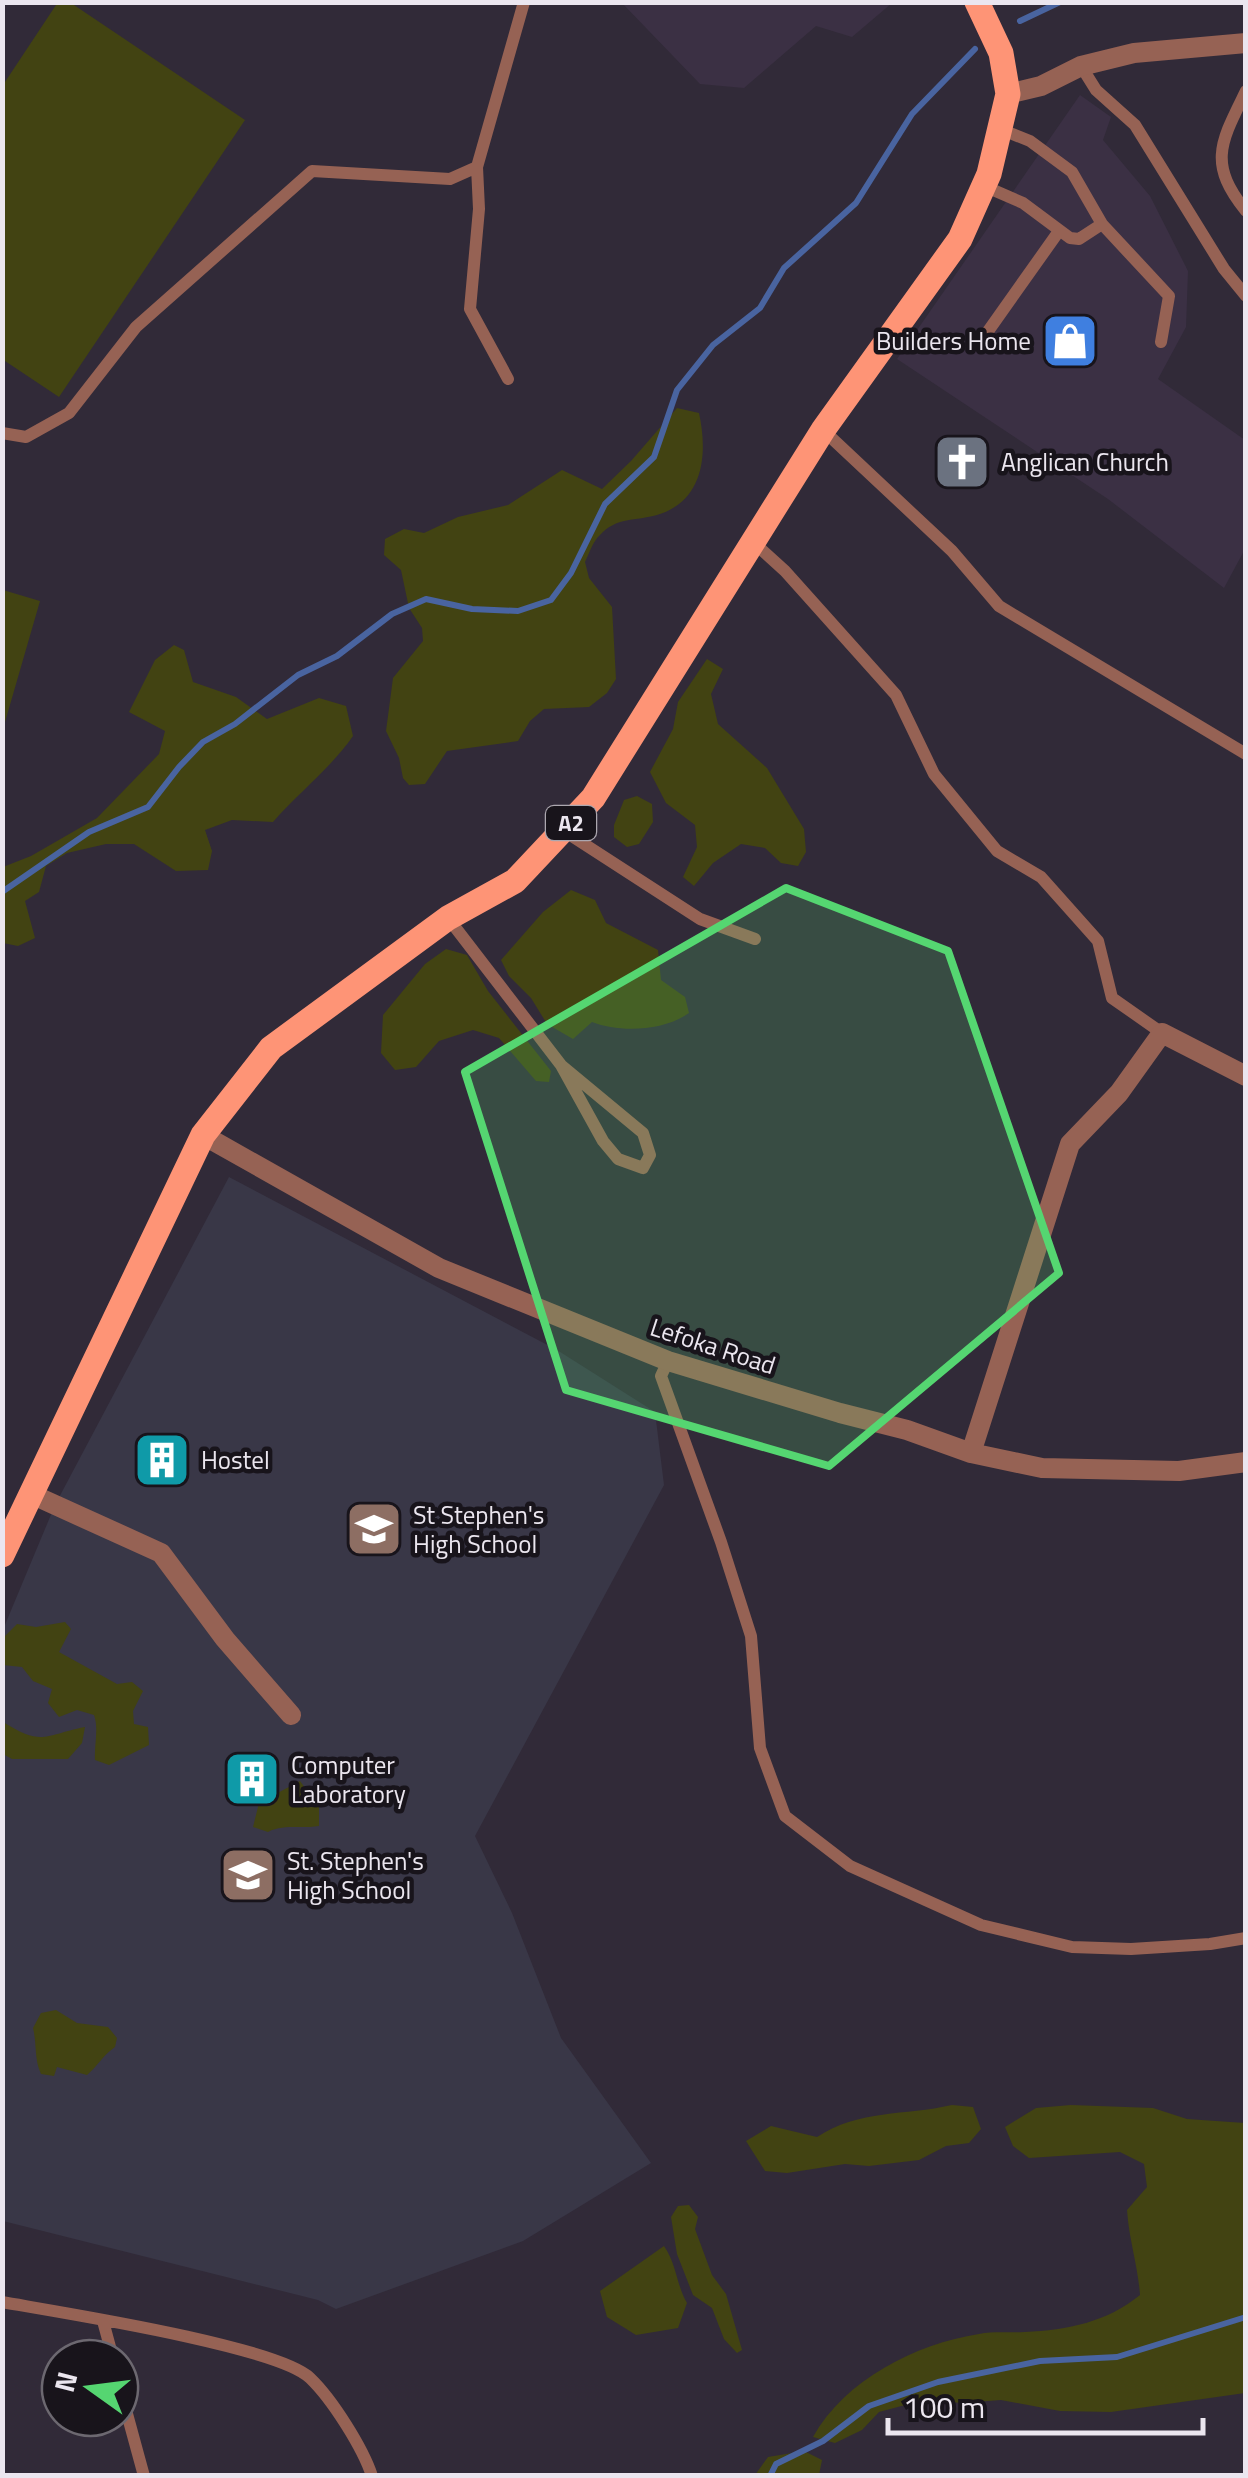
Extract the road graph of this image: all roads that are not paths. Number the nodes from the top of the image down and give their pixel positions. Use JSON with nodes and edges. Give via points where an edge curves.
{"nodes":[{"id":1,"x":524,"y":2,"type":"edge"},
{"id":2,"x":976,"y":2,"type":"edge"},
{"id":3,"x":1246,"y":43,"type":"edge"},
{"id":4,"x":1081,"y":66,"type":"junction"},
{"id":5,"x":1246,"y":91,"type":"edge"},
{"id":6,"x":1008,"y":94,"type":"junction"},
{"id":7,"x":1000,"y":129,"type":"junction"},
{"id":8,"x":477,"y":167,"type":"junction"},
{"id":9,"x":984,"y":186,"type":"junction"},
{"id":10,"x":1246,"y":211,"type":"edge"},
{"id":11,"x":1102,"y":224,"type":"junction"},
{"id":12,"x":1059,"y":231,"type":"junction"},
{"id":13,"x":1246,"y":296,"type":"edge"},
{"id":14,"x":1162,"y":342,"type":"dead end"},
{"id":15,"x":979,"y":344,"type":"dead end"},
{"id":16,"x":508,"y":379,"type":"dead end"},
{"id":17,"x":822,"y":430,"type":"junction"},
{"id":18,"x":2,"y":434,"type":"edge"},
{"id":19,"x":753,"y":542,"type":"junction"},
{"id":20,"x":1246,"y":754,"type":"edge"},
{"id":21,"x":564,"y":831,"type":"junction"},
{"id":22,"x":448,"y":918,"type":"junction"},
{"id":23,"x":755,"y":939,"type":"dead end"},
{"id":24,"x":1162,"y":1033,"type":"junction"},
{"id":25,"x":561,"y":1065,"type":"junction"},
{"id":26,"x":1246,"y":1076,"type":"edge"},
{"id":27,"x":203,"y":1135,"type":"junction"},
{"id":28,"x":668,"y":1360,"type":"junction"},
{"id":29,"x":970,"y":1453,"type":"junction"},
{"id":30,"x":1246,"y":1462,"type":"edge"},
{"id":31,"x":31,"y":1494,"type":"junction"},
{"id":32,"x":2,"y":1555,"type":"edge"},
{"id":33,"x":291,"y":1715,"type":"dead end"},
{"id":34,"x":1246,"y":1938,"type":"edge"},
{"id":35,"x":2,"y":2302,"type":"edge"},
{"id":36,"x":104,"y":2321,"type":"junction"},
{"id":37,"x":108,"y":2338,"type":"edge"},
{"id":38,"x":134,"y":2438,"type":"edge"},
{"id":39,"x":144,"y":2476,"type":"edge"},
{"id":40,"x":372,"y":2476,"type":"edge"}],
"edges":[{"from":1,"to":8,"type":"lane"},
{"from":2,"to":6,"type":"main road","number":"A2","via":[[1001,53]]},
{"from":3,"to":4,"type":"street","via":[[1134,53]]},
{"from":4,"to":6,"type":"street"},
{"from":4,"to":13,"type":"lane","via":[[1134,125]]},
{"from":5,"to":10,"type":"lane","via":[[1222,140],[1220,166]]},
{"from":6,"to":7,"type":"main road","number":"A2"},
{"from":7,"to":9,"type":"main road","number":"A2"},
{"from":7,"to":11,"type":"lane","via":[[1030,141],[1072,172]]},
{"from":8,"to":16,"type":"lane","via":[[470,310]]},
{"from":8,"to":18,"type":"lane","via":[[450,179],[312,171],[136,327],[69,413],[26,438]]},
{"from":9,"to":12,"type":"lane","via":[[1023,203]]},
{"from":9,"to":17,"type":"main road","number":"A2","via":[[960,239]]},
{"from":11,"to":12,"type":"lane","via":[[1079,239]]},
{"from":11,"to":14,"type":"lane","via":[[1169,296]]},
{"from":12,"to":15,"type":"lane"},
{"from":17,"to":19,"type":"main road","number":"A2"},
{"from":17,"to":20,"type":"lane","via":[[952,550],[999,606]]},
{"from":19,"to":21,"type":"main road","number":"A2","via":[[594,798]]},
{"from":19,"to":24,"type":"lane","via":[[896,695],[934,774],[996,851],[1042,878],[1098,941],[1112,998]]},
{"from":21,"to":22,"type":"main road","number":"A2","via":[[515,881]]},
{"from":21,"to":23,"type":"lane","via":[[700,919]]},
{"from":22,"to":25,"type":"lane"},
{"from":22,"to":27,"type":"main road","number":"A2","via":[[271,1048]]},
{"from":24,"to":26,"type":"street"},
{"from":24,"to":29,"type":"street","via":[[1119,1093],[1070,1144]]},
{"from":25,"to":25,"type":"lane","via":[[618,1160],[643,1168],[650,1155],[643,1133]]},
{"from":27,"to":28,"type":"street","name":"Lefoka Road","via":[[439,1268]]},
{"from":27,"to":31,"type":"main road","number":"A2"},
{"from":28,"to":29,"type":"street","name":"Lefoka Road"},
{"from":28,"to":34,"type":"lane","via":[[661,1376],[751,1636],[760,1748],[784,1816],[850,1866],[981,1924],[1072,1947],[1131,1949]]},
{"from":29,"to":30,"type":"street","name":"Lefoka Road","via":[[1042,1468],[1179,1471]]},
{"from":31,"to":32,"type":"main road","number":"A2"},
{"from":31,"to":33,"type":"street","via":[[161,1553]]},
{"from":35,"to":36,"type":"lane"},
{"from":36,"to":37,"type":"lane"},
{"from":36,"to":40,"type":"lane","via":[[251,2353],[309,2376],[365,2452]]},
{"from":38,"to":39,"type":"lane"}]}
